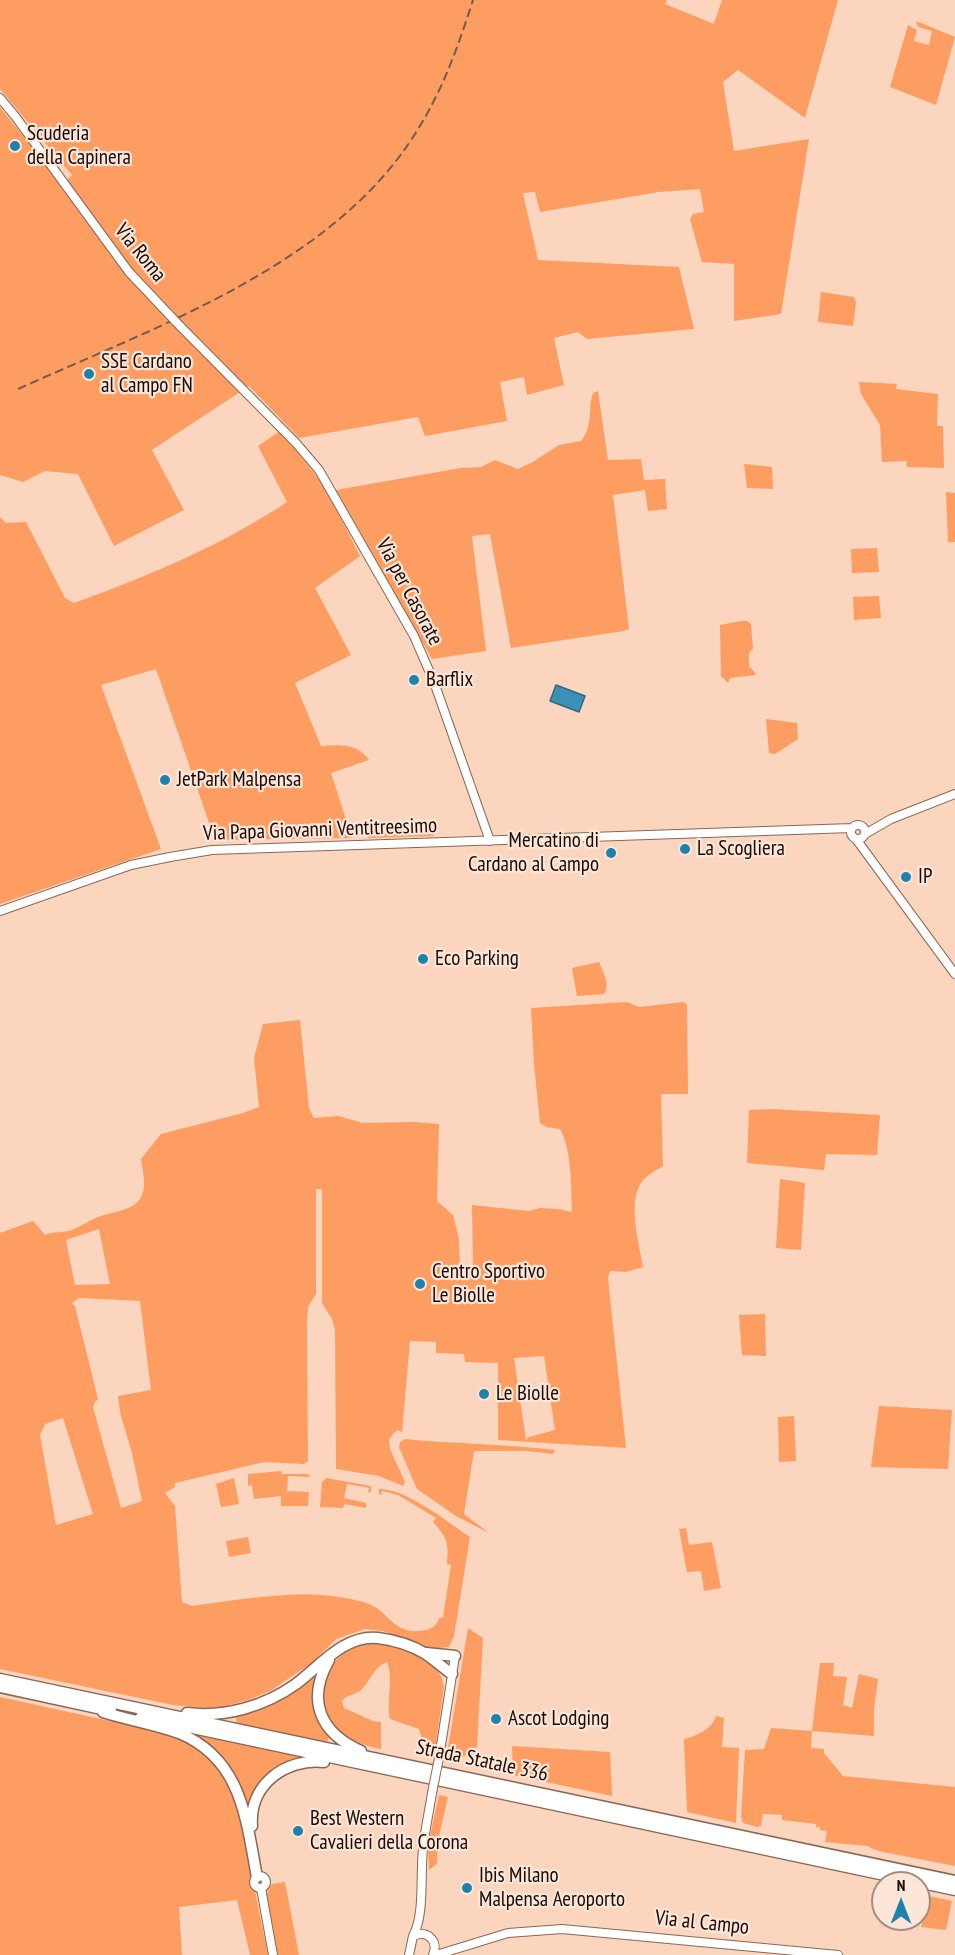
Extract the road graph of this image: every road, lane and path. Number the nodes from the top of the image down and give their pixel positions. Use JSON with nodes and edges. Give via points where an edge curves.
{"nodes":[{"id":1,"x":0,"y":98,"type":"edge"},
{"id":2,"x":270,"y":416,"type":"joint"},
{"id":3,"x":955,"y":794,"type":"edge"},
{"id":4,"x":858,"y":833,"type":"junction"},
{"id":5,"x":490,"y":841,"type":"junction"},
{"id":6,"x":0,"y":911,"type":"edge"},
{"id":7,"x":955,"y":974,"type":"edge"},
{"id":8,"x":425,"y":1653,"type":"junction"},
{"id":9,"x":331,"y":1656,"type":"junction"},
{"id":10,"x":455,"y":1656,"type":"joint"},
{"id":11,"x":452,"y":1674,"type":"junction"},
{"id":12,"x":0,"y":1679,"type":"edge"},
{"id":13,"x":0,"y":1687,"type":"edge"},
{"id":14,"x":75,"y":1699,"type":"junction"},
{"id":15,"x":424,"y":1773,"type":"junction"},
{"id":16,"x":259,"y":1876,"type":"junction"},
{"id":17,"x":955,"y":1881,"type":"edge"},
{"id":18,"x":955,"y":1890,"type":"edge"},
{"id":19,"x":420,"y":1914,"type":"junction"},
{"id":20,"x":426,"y":1934,"type":"junction"},
{"id":21,"x":413,"y":1936,"type":"junction"},
{"id":22,"x":434,"y":1942,"type":"junction"},
{"id":23,"x":457,"y":1947,"type":"junction"},
{"id":24,"x":273,"y":1955,"type":"edge"},
{"id":25,"x":409,"y":1955,"type":"edge"},
{"id":26,"x":434,"y":1955,"type":"edge"},
{"id":27,"x":838,"y":1955,"type":"edge"}],
"edges":[{"from":1,"to":2,"type":"street","name":"Via Roma","bridge":true,"via":[[129,272]]},
{"from":2,"to":5,"type":"street","name":"Via per Casorate","via":[[319,470],[414,636]]},
{"from":3,"to":4,"type":"street"},
{"from":4,"to":5,"type":"street","name":"Via Papa Giovanni Ventitreesimo","via":[[830,830]]},
{"from":4,"to":7,"type":"street"},
{"from":5,"to":6,"type":"street","name":"Via Papa Giovanni Ventitreesimo","via":[[190,853],[131,866]]},
{"from":8,"to":9,"type":"highway","via":[[371,1637],[353,1641]]},
{"from":8,"to":10,"type":"highway"},
{"from":8,"to":11,"type":"highway"},
{"from":9,"to":14,"type":"highway","via":[[273,1698],[225,1714],[189,1714]]},
{"from":9,"to":15,"type":"highway","via":[[317,1695],[320,1714],[331,1731],[360,1750]]},
{"from":10,"to":11,"type":"street"},
{"from":11,"to":19,"type":"street","bridge":true,"via":[[423,1847]]},
{"from":12,"to":14,"type":"highway","name":"Strada Statale 336"},
{"from":13,"to":14,"type":"highway","name":"Strada Statale 336"},
{"from":14,"to":15,"type":"highway","name":"Strada Statale 336"},
{"from":14,"to":16,"type":"highway","via":[[180,1734],[205,1748],[226,1771],[241,1800]]},
{"from":15,"to":16,"type":"highway","via":[[311,1761],[280,1770],[262,1788],[254,1808],[253,1836]]},
{"from":15,"to":17,"type":"highway","name":"Strada Statale 336"},
{"from":15,"to":18,"type":"highway","name":"Strada Statale 336"},
{"from":16,"to":24,"type":"street","via":[[266,1882],[261,1888]]},
{"from":19,"to":20,"type":"street"},
{"from":19,"to":21,"type":"street"},
{"from":20,"to":21,"type":"street"},
{"from":20,"to":22,"type":"street"},
{"from":21,"to":25,"type":"street"},
{"from":22,"to":23,"type":"street","name":"Via al Campo"},
{"from":22,"to":26,"type":"street","name":"Via al Campo"},
{"from":23,"to":26,"type":"street","name":"Via al Campo"},
{"from":23,"to":27,"type":"street","name":"Via al Campo","via":[[508,1933],[562,1929]]}]}
